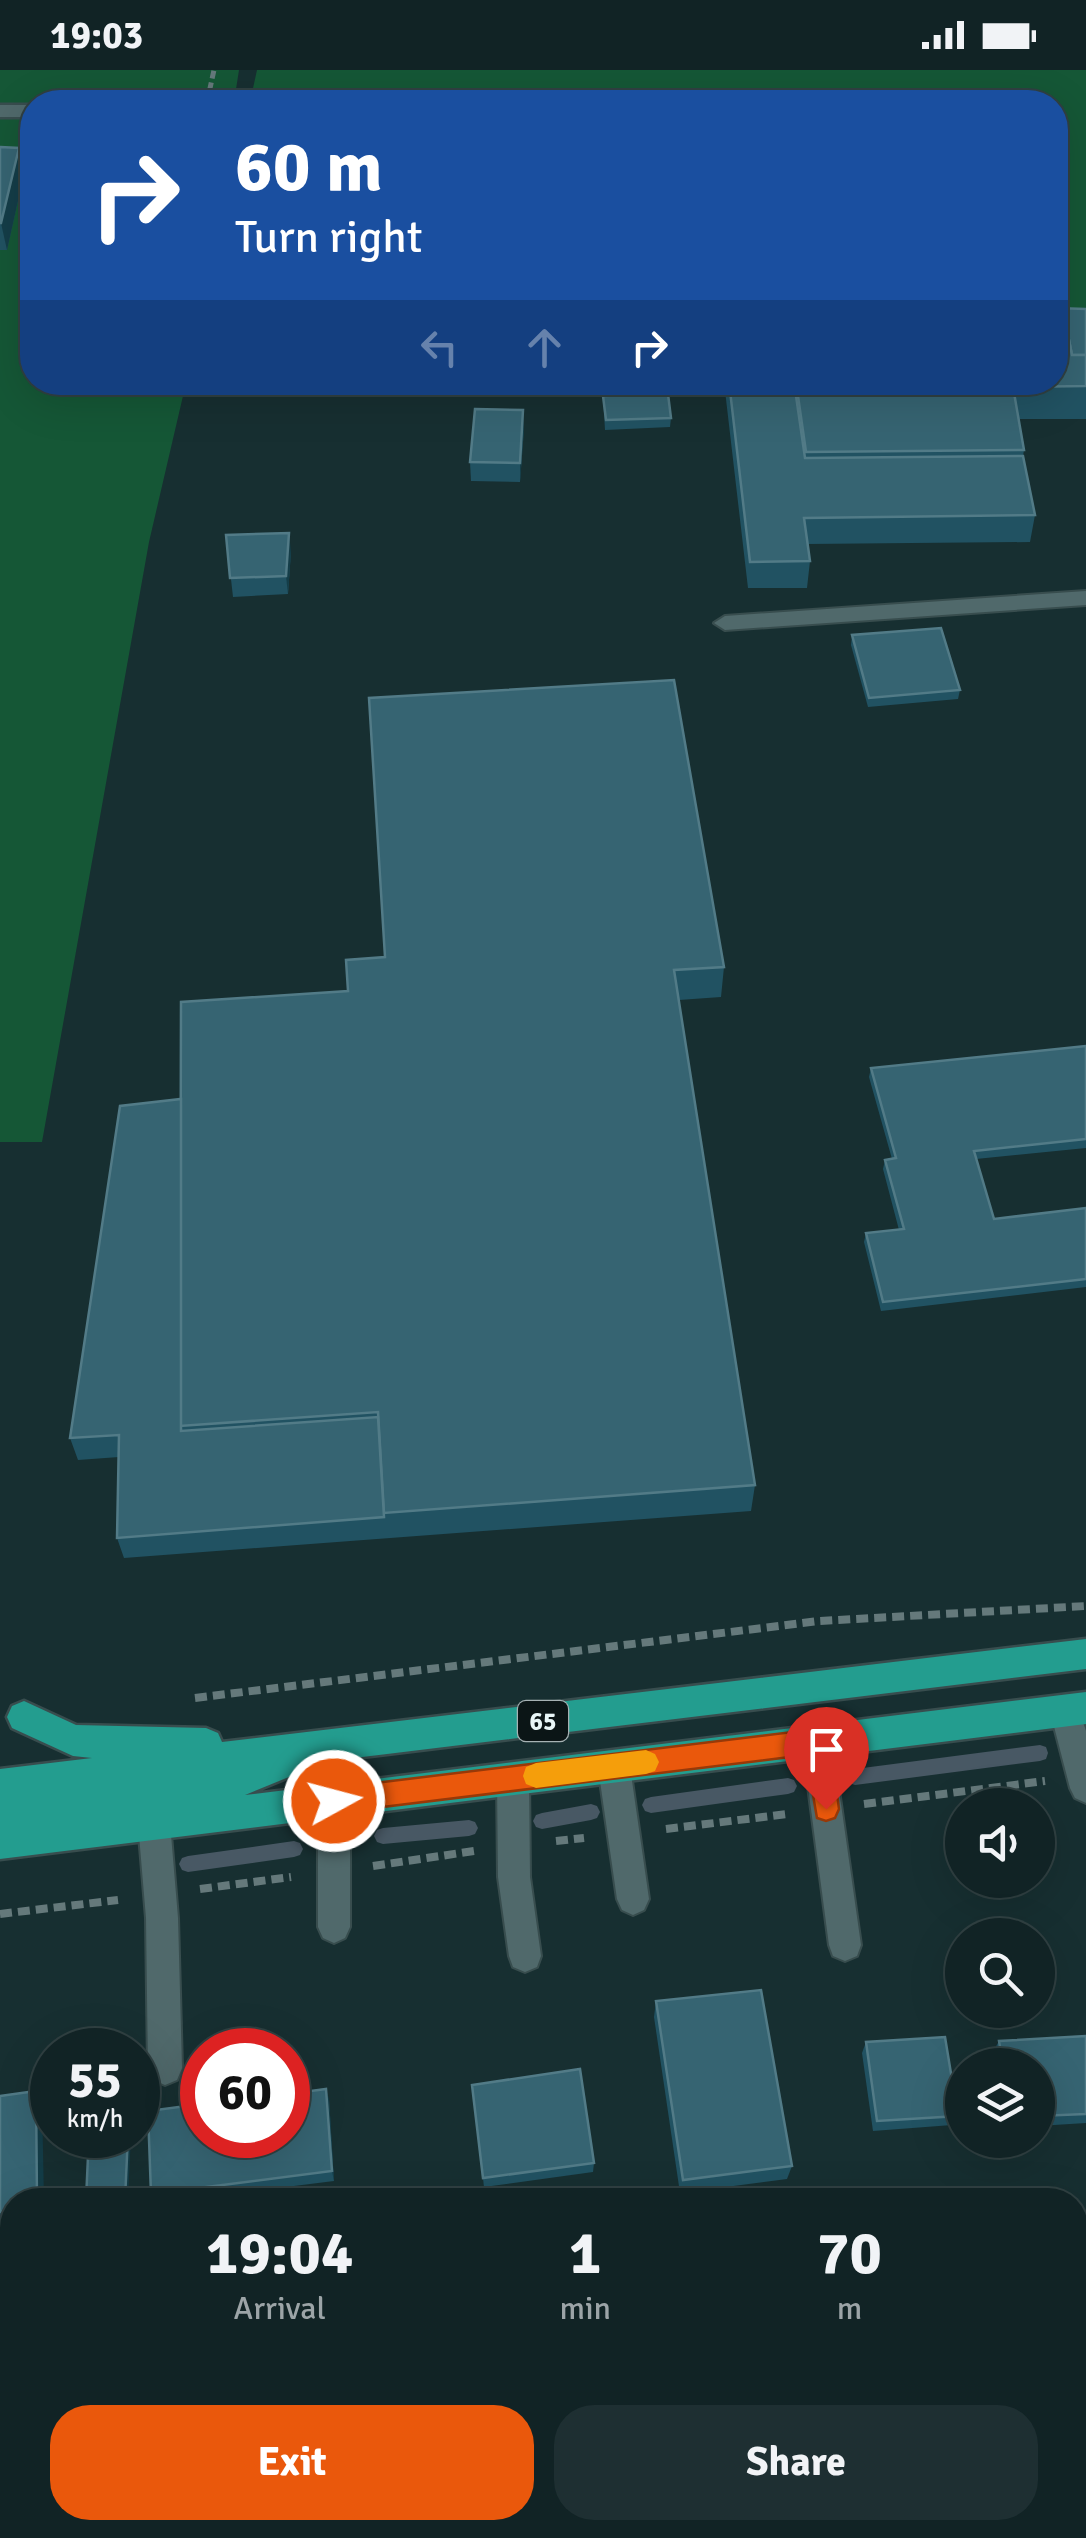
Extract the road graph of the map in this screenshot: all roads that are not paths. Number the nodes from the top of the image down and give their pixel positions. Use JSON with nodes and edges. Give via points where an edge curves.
{"nodes":[{"id":1,"x":1086,"y":598,"type":"edge"},
{"id":2,"x":726,"y":623,"type":"dead end"},
{"id":3,"x":1086,"y":1654,"type":"edge"},
{"id":4,"x":980,"y":1667,"type":"junction"},
{"id":5,"x":663,"y":1706,"type":"junction"},
{"id":6,"x":1076,"y":1710,"type":"edge"},
{"id":7,"x":24,"y":1717,"type":"dead end"},
{"id":8,"x":992,"y":1720,"type":"junction"},
{"id":9,"x":384,"y":1740,"type":"junction"},
{"id":10,"x":817,"y":1741,"type":"junction"},
{"id":11,"x":324,"y":1747,"type":"junction"},
{"id":12,"x":679,"y":1758,"type":"junction"},
{"id":13,"x":614,"y":1766,"type":"junction"},
{"id":14,"x":513,"y":1778,"type":"junction"},
{"id":15,"x":0,"y":1785,"type":"edge"},
{"id":16,"x":1086,"y":1788,"type":"edge"},
{"id":17,"x":334,"y":1801,"type":"junction"},
{"id":18,"x":0,"y":1817,"type":"edge"},
{"id":19,"x":154,"y":1822,"type":"junction"},
{"id":20,"x":0,"y":1842,"type":"edge"},
{"id":21,"x":633,"y":1900,"type":"dead end"},
{"id":22,"x":334,"y":1927,"type":"dead end"},
{"id":23,"x":845,"y":1945,"type":"dead end"},
{"id":24,"x":525,"y":1956,"type":"dead end"},
{"id":25,"x":165,"y":2068,"type":"dead end"}],
"edges":[{"from":1,"to":2,"type":"lane"},
{"from":3,"to":4,"type":"main road","number":"65"},
{"from":4,"to":5,"type":"main road","number":"65"},
{"from":4,"to":8,"type":"main road"},
{"from":5,"to":9,"type":"main road","number":"65"},
{"from":5,"to":12,"type":"main road"},
{"from":6,"to":8,"type":"main road","number":"65"},
{"from":6,"to":16,"type":"lane"},
{"from":7,"to":9,"type":"main road","via":[[73,1740],[117,1745]]},
{"from":8,"to":10,"type":"main road","number":"65"},
{"from":9,"to":11,"type":"main road","number":"65"},
{"from":10,"to":12,"type":"main road","number":"65"},
{"from":10,"to":23,"type":"lane"},
{"from":11,"to":15,"type":"main road","number":"65"},
{"from":11,"to":18,"type":"main road","via":[[238,1782]]},
{"from":12,"to":13,"type":"main road","number":"65"},
{"from":13,"to":14,"type":"main road","number":"65"},
{"from":13,"to":21,"type":"lane"},
{"from":14,"to":17,"type":"main road","number":"65"},
{"from":14,"to":24,"type":"lane","via":[[514,1876]]},
{"from":17,"to":19,"type":"main road","number":"65"},
{"from":17,"to":22,"type":"lane"},
{"from":19,"to":20,"type":"main road","number":"65"},
{"from":19,"to":25,"type":"lane"}]}
